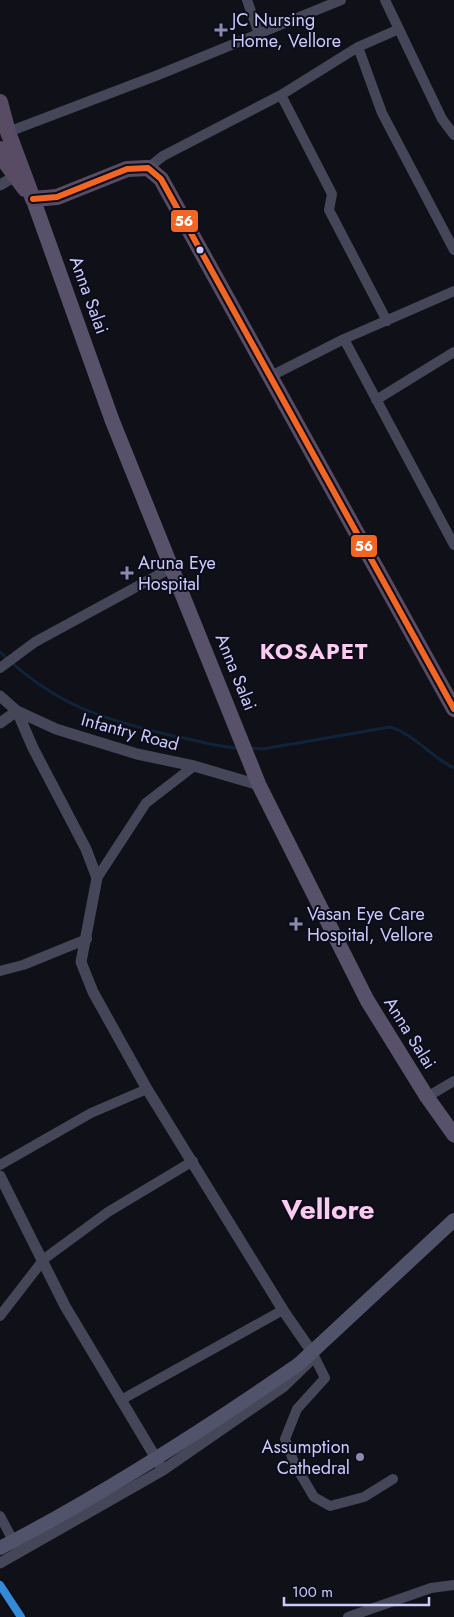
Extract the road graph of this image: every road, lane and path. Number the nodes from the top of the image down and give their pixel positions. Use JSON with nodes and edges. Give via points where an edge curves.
{"nodes":[{"id":1,"x":248,"y":0,"type":"edge"},
{"id":2,"x":341,"y":0,"type":"edge"},
{"id":3,"x":385,"y":0,"type":"edge"},
{"id":4,"x":399,"y":29,"type":"junction"},
{"id":5,"x":259,"y":34,"type":"junction"},
{"id":6,"x":358,"y":47,"type":"junction"},
{"id":7,"x":281,"y":95,"type":"junction"},
{"id":8,"x":0,"y":102,"type":"edge"},
{"id":9,"x":8,"y":132,"type":"junction"},
{"id":10,"x":454,"y":135,"type":"edge"},
{"id":11,"x":0,"y":149,"type":"edge"},
{"id":12,"x":148,"y":168,"type":"junction"},
{"id":13,"x":7,"y":181,"type":"edge"},
{"id":14,"x":32,"y":199,"type":"junction"},
{"id":15,"x":454,"y":250,"type":"edge"},
{"id":16,"x":454,"y":290,"type":"edge"},
{"id":17,"x":387,"y":321,"type":"junction"},
{"id":18,"x":344,"y":339,"type":"junction"},
{"id":19,"x":454,"y":352,"type":"edge"},
{"id":20,"x":269,"y":377,"type":"junction"},
{"id":21,"x":376,"y":400,"type":"junction"},
{"id":22,"x":454,"y":545,"type":"edge"},
{"id":23,"x":173,"y":567,"type":"junction"},
{"id":24,"x":0,"y":668,"type":"edge"},
{"id":25,"x":0,"y":696,"type":"edge"},
{"id":26,"x":454,"y":709,"type":"edge"},
{"id":27,"x":17,"y":711,"type":"junction"},
{"id":28,"x":0,"y":723,"type":"edge"},
{"id":29,"x":194,"y":766,"type":"junction"},
{"id":30,"x":259,"y":785,"type":"junction"},
{"id":31,"x":98,"y":878,"type":"junction"},
{"id":32,"x":86,"y":940,"type":"junction"},
{"id":33,"x":0,"y":971,"type":"edge"},
{"id":34,"x":454,"y":1081,"type":"edge"},
{"id":35,"x":147,"y":1089,"type":"junction"},
{"id":36,"x":426,"y":1097,"type":"junction"},
{"id":37,"x":454,"y":1135,"type":"edge"},
{"id":38,"x":193,"y":1161,"type":"junction"},
{"id":39,"x":0,"y":1165,"type":"edge"},
{"id":40,"x":0,"y":1176,"type":"edge"},
{"id":41,"x":454,"y":1220,"type":"edge"},
{"id":42,"x":44,"y":1260,"type":"junction"},
{"id":43,"x":283,"y":1310,"type":"junction"},
{"id":44,"x":0,"y":1316,"type":"edge"},
{"id":45,"x":312,"y":1352,"type":"junction"},
{"id":46,"x":121,"y":1400,"type":"junction"},
{"id":47,"x":163,"y":1470,"type":"junction"},
{"id":48,"x":393,"y":1479,"type":"dead end"},
{"id":49,"x":0,"y":1516,"type":"edge"},
{"id":50,"x":0,"y":1548,"type":"edge"},
{"id":51,"x":20,"y":1553,"type":"junction"},
{"id":52,"x":0,"y":1563,"type":"edge"},
{"id":53,"x":454,"y":1585,"type":"edge"},
{"id":54,"x":348,"y":1617,"type":"edge"}],
"edges":[{"from":1,"to":5,"type":"street"},
{"from":2,"to":5,"type":"street"},
{"from":3,"to":4,"type":"street"},
{"from":4,"to":6,"type":"street"},
{"from":4,"to":10,"type":"street","via":[[442,119]]},
{"from":5,"to":9,"type":"street"},
{"from":6,"to":7,"type":"street"},
{"from":6,"to":15,"type":"street","via":[[382,113]]},
{"from":7,"to":12,"type":"street","via":[[163,156]]},
{"from":7,"to":17,"type":"street","via":[[332,194],[329,210]]},
{"from":8,"to":9,"type":"highway","name":"Anna Salai"},
{"from":9,"to":14,"type":"highway","name":"Anna Salai"},
{"from":11,"to":13,"type":"highway","name":"Anna Salai"},
{"from":12,"to":14,"type":"highway","via":[[126,169],[57,197]]},
{"from":12,"to":20,"type":"highway","via":[[161,179]]},
{"from":13,"to":14,"type":"highway","name":"Anna Salai"},
{"from":14,"to":23,"type":"main road","name":"Anna Salai","via":[[112,420]]},
{"from":16,"to":17,"type":"street"},
{"from":17,"to":18,"type":"street"},
{"from":18,"to":20,"type":"street"},
{"from":18,"to":21,"type":"street"},
{"from":19,"to":21,"type":"street"},
{"from":20,"to":26,"type":"highway"},
{"from":21,"to":22,"type":"street"},
{"from":23,"to":24,"type":"street","via":[[35,642]]},
{"from":23,"to":30,"type":"main road","name":"Anna Salai"},
{"from":25,"to":27,"type":"street","name":"Infantry Road"},
{"from":27,"to":28,"type":"street"},
{"from":27,"to":29,"type":"street","name":"Infantry Road","via":[[56,730],[137,754]]},
{"from":27,"to":31,"type":"street"},
{"from":29,"to":30,"type":"street","name":"Infantry Road"},
{"from":29,"to":31,"type":"street","via":[[146,803]]},
{"from":30,"to":36,"type":"main road","name":"Anna Salai","via":[[363,993]]},
{"from":31,"to":32,"type":"street"},
{"from":32,"to":33,"type":"street"},
{"from":32,"to":35,"type":"street","via":[[82,962],[93,992]]},
{"from":34,"to":36,"type":"street"},
{"from":35,"to":38,"type":"street"},
{"from":35,"to":39,"type":"street","via":[[91,1113]]},
{"from":36,"to":37,"type":"main road","name":"Anna Salai"},
{"from":38,"to":42,"type":"street","via":[[108,1212]]},
{"from":38,"to":43,"type":"street"},
{"from":40,"to":42,"type":"street"},
{"from":41,"to":45,"type":"main road"},
{"from":42,"to":44,"type":"street"},
{"from":42,"to":46,"type":"street","via":[[65,1306]]},
{"from":43,"to":45,"type":"street"},
{"from":43,"to":46,"type":"street"},
{"from":45,"to":47,"type":"street","via":[[310,1362],[283,1387]]},
{"from":45,"to":48,"type":"street","via":[[325,1378],[297,1409],[286,1439],[295,1465],[314,1497],[330,1506],[364,1497]]},
{"from":45,"to":50,"type":"main road","bridge":true,"via":[[207,1427],[110,1488]]},
{"from":46,"to":47,"type":"street"},
{"from":47,"to":51,"type":"street"},
{"from":49,"to":51,"type":"street"},
{"from":51,"to":52,"type":"street"},
{"from":53,"to":54,"type":"street","via":[[431,1588]]}]}
